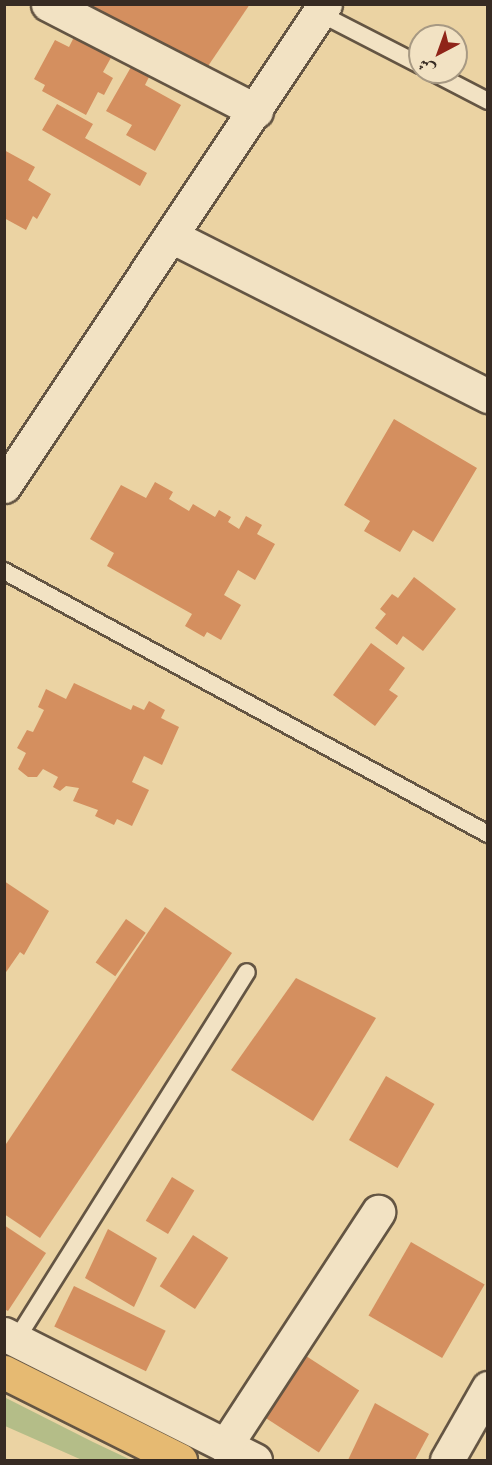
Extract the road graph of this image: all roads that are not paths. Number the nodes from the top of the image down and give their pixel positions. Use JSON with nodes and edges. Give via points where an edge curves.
{"nodes":[{"id":1,"x":48,"y":4,"type":"edge"},
{"id":2,"x":316,"y":7,"type":"edge"},
{"id":3,"x":408,"y":58,"type":"edge"},
{"id":4,"x":455,"y":84,"type":"edge"},
{"id":5,"x":488,"y":101,"type":"edge"},
{"id":6,"x":256,"y":111,"type":"junction"},
{"id":7,"x":173,"y":237,"type":"junction"},
{"id":8,"x":488,"y":396,"type":"edge"},
{"id":9,"x":4,"y":486,"type":"edge"},
{"id":10,"x":4,"y":571,"type":"edge"},
{"id":11,"x":488,"y":834,"type":"edge"},
{"id":12,"x":247,"y":972,"type":"dead end"},
{"id":13,"x":378,"y":1212,"type":"dead end"},
{"id":14,"x":10,"y":1337,"type":"edge"},
{"id":15,"x":4,"y":1372,"type":"edge"},
{"id":16,"x":488,"y":1388,"type":"edge"},
{"id":17,"x":225,"y":1446,"type":"junction"},
{"id":18,"x":180,"y":1461,"type":"edge"},
{"id":19,"x":255,"y":1461,"type":"edge"},
{"id":20,"x":447,"y":1461,"type":"edge"}],
"edges":[{"from":1,"to":6,"type":"street"},
{"from":2,"to":3,"type":"lane"},
{"from":2,"to":6,"type":"street"},
{"from":4,"to":5,"type":"lane"},
{"from":6,"to":7,"type":"street"},
{"from":7,"to":8,"type":"street"},
{"from":7,"to":9,"type":"street"},
{"from":10,"to":11,"type":"lane"},
{"from":12,"to":14,"type":"lane"},
{"from":13,"to":17,"type":"street"},
{"from":14,"to":17,"type":"street"},
{"from":15,"to":18,"type":"highway"},
{"from":16,"to":20,"type":"street"},
{"from":17,"to":19,"type":"street"}]}
